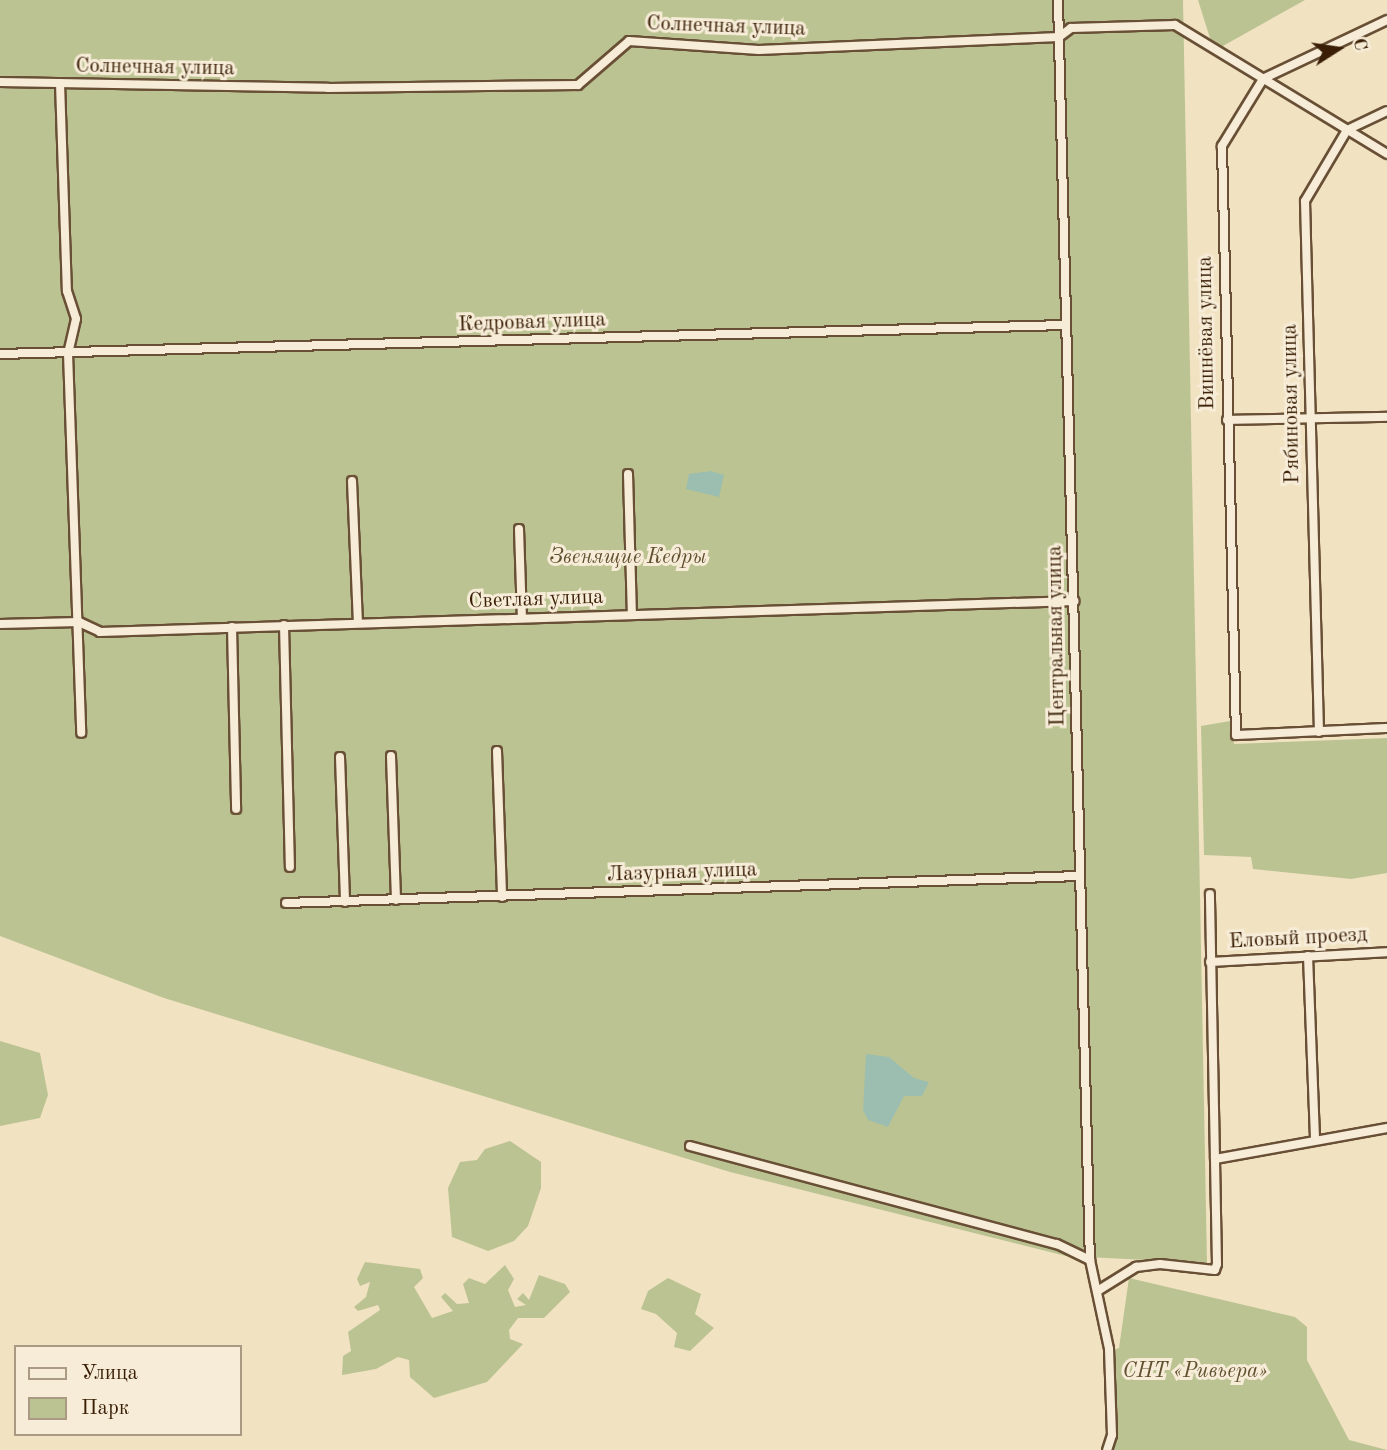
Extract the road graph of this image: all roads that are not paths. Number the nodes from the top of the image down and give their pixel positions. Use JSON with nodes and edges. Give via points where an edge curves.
{"nodes":[{"id":1,"x":1058,"y":0,"type":"edge"},
{"id":2,"x":1387,"y":20,"type":"edge"},
{"id":3,"x":1059,"y":37,"type":"junction"},
{"id":4,"x":1263,"y":79,"type":"junction"},
{"id":5,"x":0,"y":82,"type":"edge"},
{"id":6,"x":60,"y":83,"type":"junction"},
{"id":7,"x":1387,"y":111,"type":"edge"},
{"id":8,"x":1347,"y":130,"type":"junction"},
{"id":9,"x":1387,"y":154,"type":"edge"},
{"id":10,"x":1066,"y":326,"type":"junction"},
{"id":11,"x":68,"y":353,"type":"junction"},
{"id":12,"x":0,"y":354,"type":"edge"},
{"id":13,"x":1387,"y":417,"type":"edge"},
{"id":14,"x":1310,"y":418,"type":"junction"},
{"id":15,"x":1227,"y":421,"type":"junction"},
{"id":16,"x":628,"y":474,"type":"dead end"},
{"id":17,"x":352,"y":481,"type":"dead end"},
{"id":18,"x":519,"y":529,"type":"dead end"},
{"id":19,"x":1075,"y":601,"type":"junction"},
{"id":20,"x":632,"y":614,"type":"junction"},
{"id":21,"x":522,"y":618,"type":"junction"},
{"id":22,"x":79,"y":622,"type":"junction"},
{"id":23,"x":358,"y":622,"type":"junction"},
{"id":24,"x":0,"y":624,"type":"edge"},
{"id":25,"x":284,"y":625,"type":"junction"},
{"id":26,"x":232,"y":627,"type":"junction"},
{"id":27,"x":1387,"y":728,"type":"edge"},
{"id":28,"x":1319,"y":732,"type":"junction"},
{"id":29,"x":81,"y":733,"type":"dead end"},
{"id":30,"x":497,"y":751,"type":"dead end"},
{"id":31,"x":391,"y":755,"type":"dead end"},
{"id":32,"x":340,"y":757,"type":"dead end"},
{"id":33,"x":236,"y":809,"type":"dead end"},
{"id":34,"x":290,"y":867,"type":"dead end"},
{"id":35,"x":1079,"y":876,"type":"junction"},
{"id":36,"x":1210,"y":894,"type":"dead end"},
{"id":37,"x":502,"y":897,"type":"junction"},
{"id":38,"x":396,"y":900,"type":"junction"},
{"id":39,"x":345,"y":902,"type":"junction"},
{"id":40,"x":286,"y":904,"type":"dead end"},
{"id":41,"x":1387,"y":951,"type":"edge"},
{"id":42,"x":1308,"y":956,"type":"junction"},
{"id":43,"x":1210,"y":962,"type":"junction"},
{"id":44,"x":1387,"y":1128,"type":"edge"},
{"id":45,"x":1315,"y":1138,"type":"junction"},
{"id":46,"x":690,"y":1146,"type":"dead end"},
{"id":47,"x":1215,"y":1159,"type":"junction"},
{"id":48,"x":1090,"y":1260,"type":"junction"},
{"id":49,"x":1100,"y":1290,"type":"junction"},
{"id":50,"x":1107,"y":1450,"type":"edge"}],
"edges":[{"from":1,"to":3,"type":"street","name":"Центральная улица"},
{"from":2,"to":4,"type":"street"},
{"from":3,"to":4,"type":"street","name":"Солнечная улица","via":[[1071,28],[1175,25]]},
{"from":3,"to":6,"type":"street","name":"Солнечная улица","via":[[759,50],[629,41],[578,85]]},
{"from":3,"to":10,"type":"street","name":"Центральная улица"},
{"from":4,"to":8,"type":"street","name":"Солнечная улица"},
{"from":4,"to":15,"type":"street","name":"Вишнёвая улица","via":[[1222,146]]},
{"from":5,"to":6,"type":"street","name":"Солнечная улица"},
{"from":6,"to":11,"type":"street","via":[[67,291],[76,319]]},
{"from":7,"to":8,"type":"street"},
{"from":8,"to":9,"type":"street","name":"Солнечная улица"},
{"from":8,"to":14,"type":"street","name":"Рябиновая улица","via":[[1305,201]]},
{"from":10,"to":11,"type":"street","name":"Кедровая улица"},
{"from":10,"to":19,"type":"street","name":"Центральная улица"},
{"from":11,"to":12,"type":"street","name":"Кедровая улица"},
{"from":11,"to":22,"type":"street"},
{"from":13,"to":14,"type":"street"},
{"from":14,"to":15,"type":"street"},
{"from":14,"to":28,"type":"street","name":"Рябиновая улица"},
{"from":15,"to":28,"type":"street","name":"Вишнёвая улица","via":[[1236,735]]},
{"from":16,"to":20,"type":"street"},
{"from":17,"to":23,"type":"street"},
{"from":18,"to":21,"type":"street"},
{"from":19,"to":20,"type":"street","name":"Светлая улица"},
{"from":19,"to":35,"type":"street","name":"Центральная улица"},
{"from":20,"to":21,"type":"street","name":"Светлая улица"},
{"from":21,"to":23,"type":"street","name":"Светлая улица"},
{"from":22,"to":24,"type":"street","name":"Светлая улица"},
{"from":22,"to":26,"type":"street","name":"Светлая улица","via":[[100,632]]},
{"from":22,"to":29,"type":"street"},
{"from":23,"to":25,"type":"street","name":"Светлая улица"},
{"from":25,"to":26,"type":"street","name":"Светлая улица"},
{"from":25,"to":34,"type":"street"},
{"from":26,"to":33,"type":"street"},
{"from":27,"to":28,"type":"street"},
{"from":30,"to":37,"type":"street"},
{"from":31,"to":38,"type":"street"},
{"from":32,"to":39,"type":"street"},
{"from":35,"to":37,"type":"street","name":"Лазурная улица"},
{"from":35,"to":48,"type":"street","name":"Центральная улица"},
{"from":36,"to":43,"type":"street"},
{"from":37,"to":38,"type":"street","name":"Лазурная улица"},
{"from":38,"to":39,"type":"street","name":"Лазурная улица"},
{"from":39,"to":40,"type":"street","name":"Лазурная улица"},
{"from":41,"to":42,"type":"street","name":"Еловый проезд"},
{"from":42,"to":43,"type":"street","name":"Еловый проезд"},
{"from":42,"to":45,"type":"street"},
{"from":43,"to":47,"type":"street"},
{"from":44,"to":45,"type":"street"},
{"from":45,"to":47,"type":"street"},
{"from":46,"to":48,"type":"street","via":[[1056,1244]]},
{"from":47,"to":49,"type":"street","via":[[1215,1270],[1160,1264],[1136,1267]]},
{"from":48,"to":49,"type":"street","name":"Центральная улица"},
{"from":49,"to":50,"type":"street","name":"Центральная улица","via":[[1112,1406]]}]}
